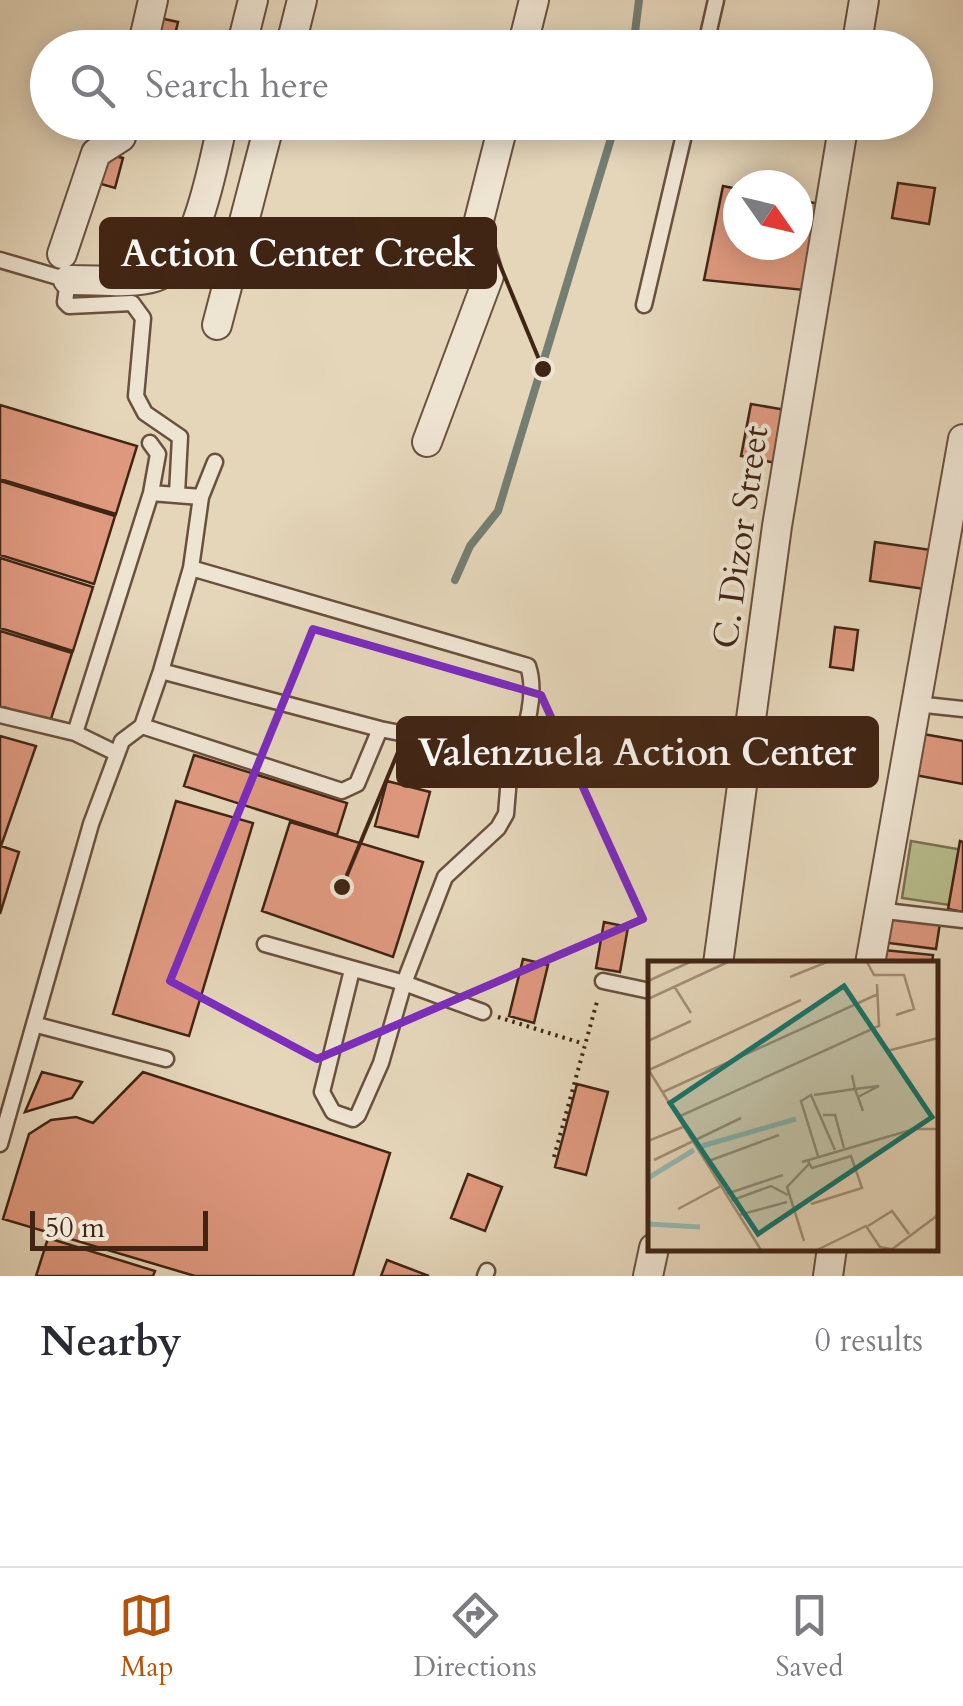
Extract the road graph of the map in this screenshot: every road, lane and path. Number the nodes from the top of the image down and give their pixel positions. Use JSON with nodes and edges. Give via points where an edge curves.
{"nodes":[{"id":1,"x":153,"y":0,"type":"edge"},
{"id":2,"x":253,"y":0,"type":"edge"},
{"id":3,"x":302,"y":0,"type":"edge"},
{"id":4,"x":534,"y":0,"type":"edge"},
{"id":5,"x":716,"y":0,"type":"edge"},
{"id":6,"x":864,"y":0,"type":"edge"},
{"id":7,"x":146,"y":30,"type":"edge"},
{"id":8,"x":246,"y":30,"type":"edge"},
{"id":9,"x":294,"y":30,"type":"edge"},
{"id":10,"x":526,"y":30,"type":"edge"},
{"id":11,"x":709,"y":30,"type":"edge"},
{"id":12,"x":859,"y":30,"type":"edge"},
{"id":13,"x":116,"y":140,"type":"edge"},
{"id":14,"x":218,"y":140,"type":"edge"},
{"id":15,"x":265,"y":140,"type":"edge"},
{"id":16,"x":499,"y":140,"type":"edge"},
{"id":17,"x":683,"y":140,"type":"edge"},
{"id":18,"x":841,"y":140,"type":"edge"},
{"id":19,"x":0,"y":260,"type":"edge"},
{"id":20,"x":65,"y":267,"type":"junction"},
{"id":21,"x":644,"y":304,"type":"dead end"},
{"id":22,"x":217,"y":325,"type":"dead end"},
{"id":23,"x":963,"y":440,"type":"edge"},
{"id":24,"x":427,"y":442,"type":"dead end"},
{"id":25,"x":150,"y":443,"type":"dead end"},
{"id":26,"x":215,"y":462,"type":"dead end"},
{"id":27,"x":151,"y":493,"type":"junction"},
{"id":28,"x":178,"y":494,"type":"junction"},
{"id":29,"x":201,"y":497,"type":"junction"},
{"id":30,"x":191,"y":568,"type":"junction"},
{"id":31,"x":161,"y":672,"type":"junction"},
{"id":32,"x":916,"y":704,"type":"junction"},
{"id":33,"x":963,"y":710,"type":"edge"},
{"id":34,"x":0,"y":714,"type":"edge"},
{"id":35,"x":142,"y":726,"type":"junction"},
{"id":36,"x":380,"y":730,"type":"junction"},
{"id":37,"x":75,"y":733,"type":"junction"},
{"id":38,"x":510,"y":753,"type":"junction"},
{"id":39,"x":116,"y":754,"type":"junction"},
{"id":40,"x":877,"y":910,"type":"junction"},
{"id":41,"x":963,"y":920,"type":"edge"},
{"id":42,"x":265,"y":944,"type":"dead end"},
{"id":43,"x":718,"y":961,"type":"edge"},
{"id":44,"x":870,"y":961,"type":"edge"},
{"id":45,"x":352,"y":970,"type":"junction"},
{"id":46,"x":603,"y":981,"type":"joint"},
{"id":47,"x":404,"y":982,"type":"junction"},
{"id":48,"x":648,"y":991,"type":"edge"},
{"id":49,"x":483,"y":1012,"type":"joint"},
{"id":50,"x":37,"y":1025,"type":"junction"},
{"id":51,"x":584,"y":1044,"type":"junction"},
{"id":52,"x":166,"y":1059,"type":"dead end"},
{"id":53,"x":0,"y":1144,"type":"edge"},
{"id":54,"x":554,"y":1157,"type":"dead end"},
{"id":55,"x":653,"y":1251,"type":"edge"},
{"id":56,"x":832,"y":1251,"type":"edge"},
{"id":57,"x":648,"y":1276,"type":"edge"},
{"id":58,"x":828,"y":1276,"type":"edge"}],
"edges":[{"from":1,"to":7,"type":"street"},
{"from":2,"to":8,"type":"street"},
{"from":3,"to":9,"type":"street"},
{"from":4,"to":10,"type":"street"},
{"from":5,"to":11,"type":"lane"},
{"from":6,"to":12,"type":"street"},
{"from":13,"to":20,"type":"street","via":[[96,153]]},
{"from":14,"to":20,"type":"street","via":[[197,226],[160,275]]},
{"from":15,"to":22,"type":"street"},
{"from":16,"to":24,"type":"street","via":[[476,232],[489,276]]},
{"from":17,"to":21,"type":"lane"},
{"from":18,"to":43,"type":"street","name":"C. Dizor Street","via":[[777,526]]},
{"from":19,"to":20,"type":"lane"},
{"from":20,"to":28,"type":"lane","via":[[68,306],[132,303],[141,312],[136,396],[145,413],[180,437]]},
{"from":23,"to":32,"type":"street"},
{"from":25,"to":27,"type":"lane","via":[[158,454]]},
{"from":26,"to":29,"type":"lane"},
{"from":27,"to":28,"type":"lane"},
{"from":27,"to":37,"type":"lane"},
{"from":28,"to":29,"type":"lane"},
{"from":29,"to":30,"type":"lane"},
{"from":30,"to":31,"type":"lane"},
{"from":30,"to":38,"type":"lane","via":[[528,666],[533,679],[523,738]]},
{"from":31,"to":35,"type":"lane"},
{"from":31,"to":36,"type":"lane"},
{"from":32,"to":33,"type":"lane"},
{"from":32,"to":40,"type":"street"},
{"from":34,"to":37,"type":"lane"},
{"from":35,"to":36,"type":"lane","via":[[342,791],[358,784]]},
{"from":35,"to":39,"type":"lane"},
{"from":36,"to":38,"type":"lane"},
{"from":37,"to":39,"type":"lane"},
{"from":38,"to":47,"type":"lane","via":[[506,814],[445,877]]},
{"from":39,"to":50,"type":"lane"},
{"from":40,"to":41,"type":"lane"},
{"from":40,"to":44,"type":"street"},
{"from":42,"to":45,"type":"lane"},
{"from":45,"to":47,"type":"lane"},
{"from":45,"to":47,"type":"lane","via":[[322,1092],[333,1112],[354,1119],[381,1063]]},
{"from":46,"to":48,"type":"lane"},
{"from":46,"to":51,"type":"path"},
{"from":47,"to":49,"type":"lane"},
{"from":49,"to":51,"type":"path"},
{"from":50,"to":52,"type":"lane"},
{"from":50,"to":53,"type":"lane"},
{"from":51,"to":54,"type":"path"},
{"from":55,"to":57,"type":"street"},
{"from":56,"to":58,"type":"street"}]}
